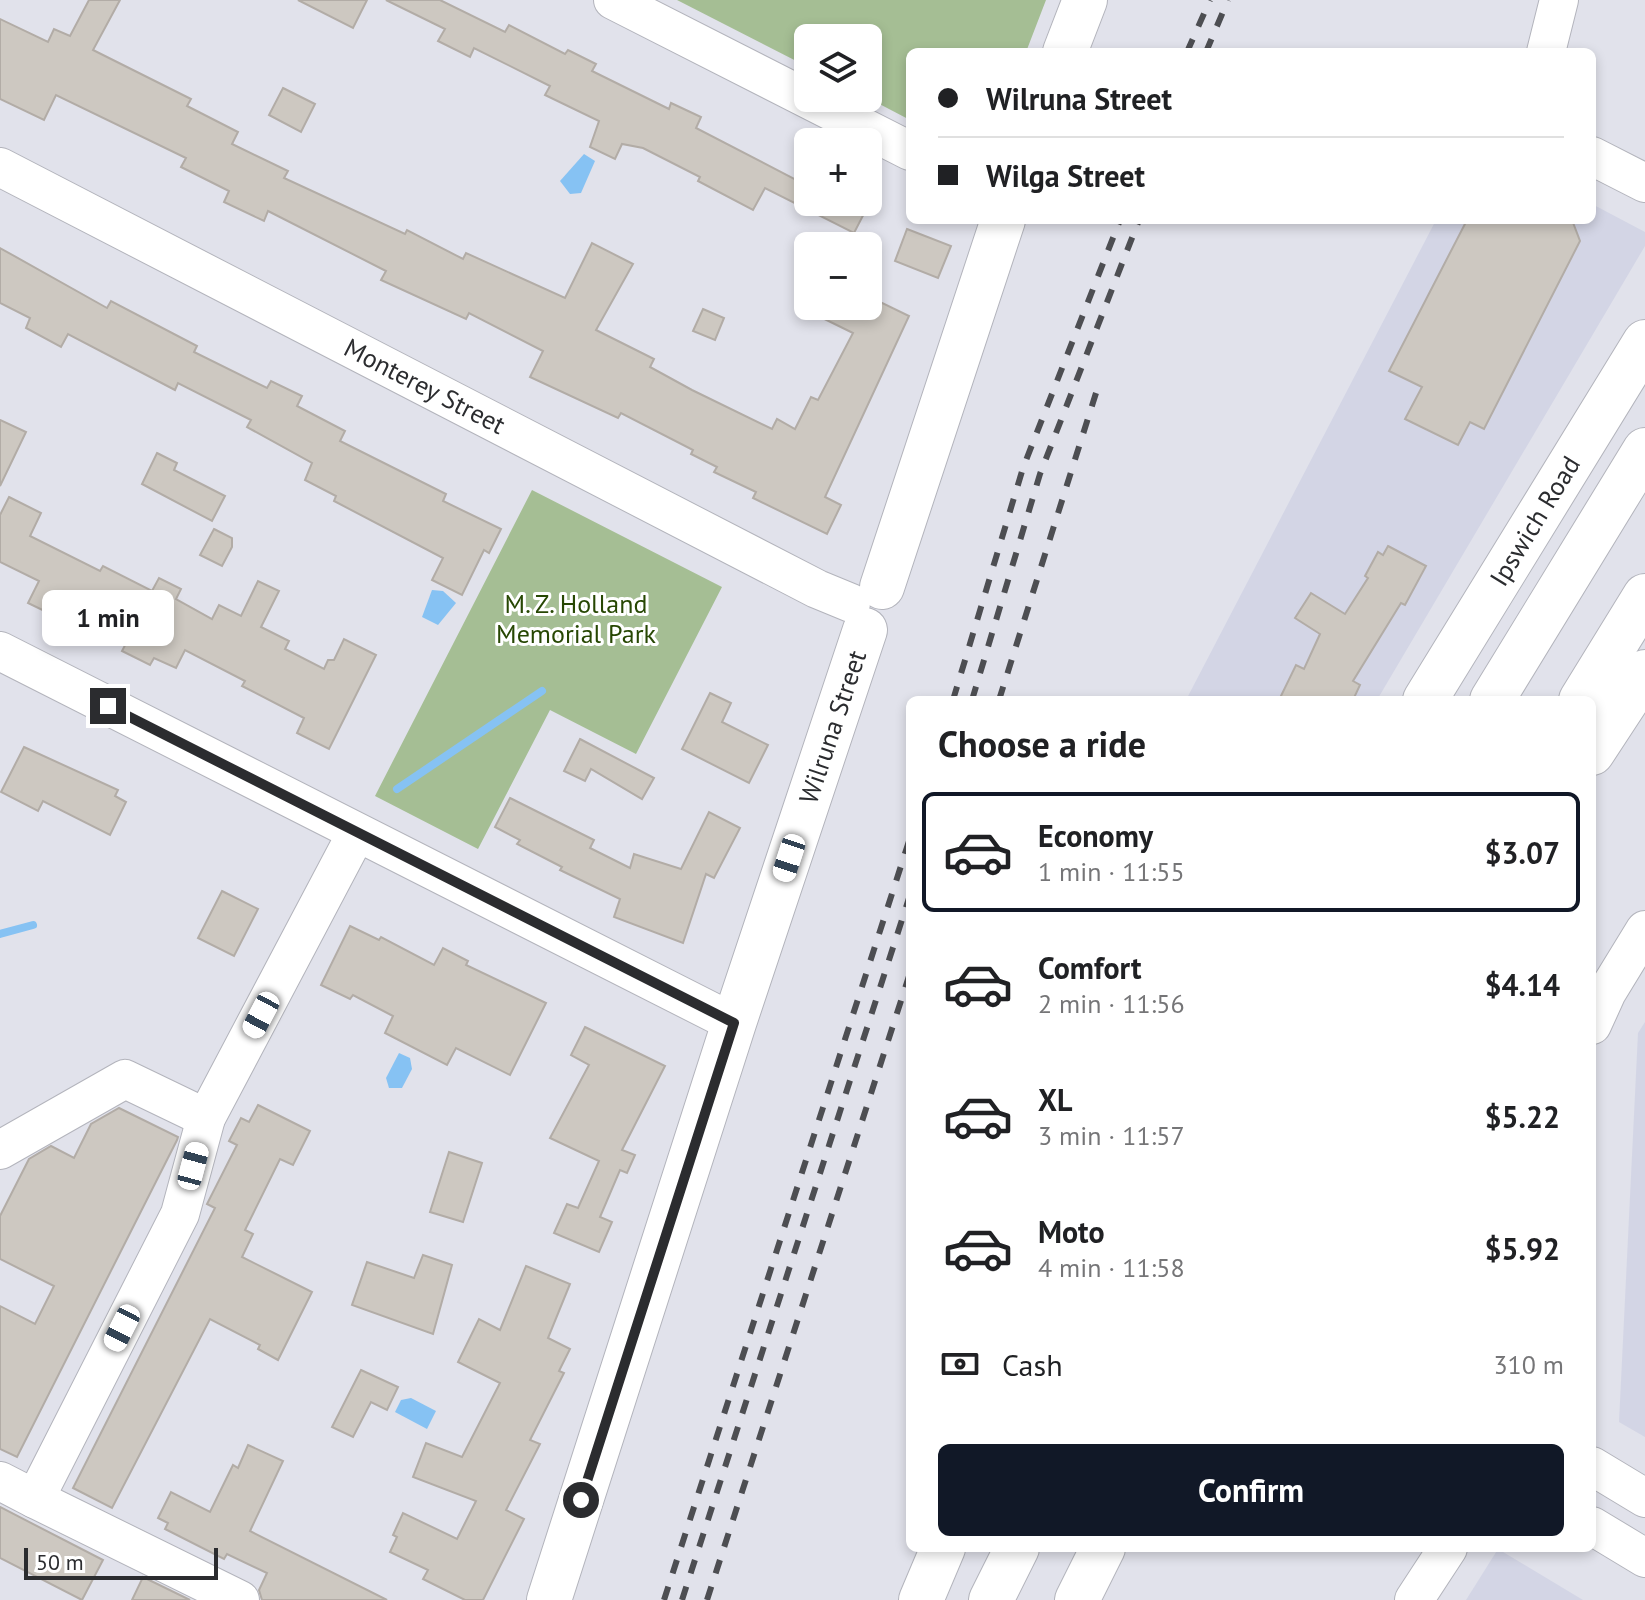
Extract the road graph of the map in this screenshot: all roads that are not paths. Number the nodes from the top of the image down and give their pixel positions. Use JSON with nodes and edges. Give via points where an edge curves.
{"nodes":[{"id":1,"x":613,"y":0,"type":"edge"},
{"id":2,"x":1085,"y":0,"type":"edge"},
{"id":3,"x":1559,"y":0,"type":"edge"},
{"id":4,"x":1067,"y":48,"type":"edge"},
{"id":5,"x":1547,"y":48,"type":"edge"},
{"id":6,"x":906,"y":149,"type":"edge"},
{"id":7,"x":1596,"y":158,"type":"edge"},
{"id":8,"x":0,"y":167,"type":"edge"},
{"id":9,"x":1645,"y":183,"type":"edge"},
{"id":10,"x":1002,"y":224,"type":"edge"},
{"id":11,"x":1645,"y":342,"type":"edge"},
{"id":12,"x":1645,"y":450,"type":"edge"},
{"id":13,"x":1645,"y":596,"type":"edge"},
{"id":14,"x":866,"y":607,"type":"junction"},
{"id":15,"x":0,"y":651,"type":"edge"},
{"id":16,"x":1645,"y":672,"type":"edge"},
{"id":17,"x":1427,"y":696,"type":"edge"},
{"id":18,"x":1494,"y":696,"type":"edge"},
{"id":19,"x":1583,"y":696,"type":"edge"},
{"id":20,"x":1596,"y":747,"type":"edge"},
{"id":21,"x":356,"y":834,"type":"junction"},
{"id":22,"x":1645,"y":930,"type":"edge"},
{"id":23,"x":1596,"y":1016,"type":"edge"},
{"id":24,"x":734,"y":1023,"type":"junction"},
{"id":25,"x":206,"y":1118,"type":"junction"},
{"id":26,"x":0,"y":1150,"type":"edge"},
{"id":27,"x":1596,"y":1468,"type":"edge"},
{"id":28,"x":0,"y":1481,"type":"edge"},
{"id":29,"x":1645,"y":1498,"type":"edge"},
{"id":30,"x":35,"y":1499,"type":"junction"},
{"id":31,"x":1596,"y":1528,"type":"edge"},
{"id":32,"x":941,"y":1552,"type":"edge"},
{"id":33,"x":1015,"y":1552,"type":"edge"},
{"id":34,"x":1101,"y":1552,"type":"edge"},
{"id":35,"x":1445,"y":1552,"type":"edge"},
{"id":36,"x":1645,"y":1558,"type":"edge"},
{"id":37,"x":240,"y":1600,"type":"edge"},
{"id":38,"x":549,"y":1600,"type":"edge"},
{"id":39,"x":921,"y":1600,"type":"edge"},
{"id":40,"x":991,"y":1600,"type":"edge"},
{"id":41,"x":1077,"y":1600,"type":"edge"},
{"id":42,"x":1414,"y":1600,"type":"edge"}],
"edges":[{"from":1,"to":6,"type":"street"},
{"from":2,"to":4,"type":"main road"},
{"from":3,"to":5,"type":"street"},
{"from":7,"to":9,"type":"street"},
{"from":8,"to":14,"type":"street","name":"Monterey Street","via":[[803,581]]},
{"from":10,"to":14,"type":"main road","name":"Wilruna Street"},
{"from":11,"to":17,"type":"main road","name":"Ipswich Road"},
{"from":12,"to":18,"type":"main road"},
{"from":13,"to":19,"type":"main road"},
{"from":14,"to":24,"type":"main road","name":"Wilruna Street"},
{"from":15,"to":21,"type":"street"},
{"from":16,"to":20,"type":"main road"},
{"from":21,"to":24,"type":"street"},
{"from":21,"to":25,"type":"street"},
{"from":22,"to":23,"type":"street"},
{"from":24,"to":38,"type":"main road","name":"Wilruna Street"},
{"from":25,"to":26,"type":"street","via":[[125,1079]]},
{"from":25,"to":30,"type":"street","via":[[180,1214]]},
{"from":27,"to":29,"type":"street"},
{"from":28,"to":30,"type":"street"},
{"from":30,"to":37,"type":"street"},
{"from":31,"to":36,"type":"street"},
{"from":32,"to":39,"type":"main road"},
{"from":33,"to":40,"type":"main road"},
{"from":34,"to":41,"type":"main road"},
{"from":35,"to":42,"type":"street"}]}
